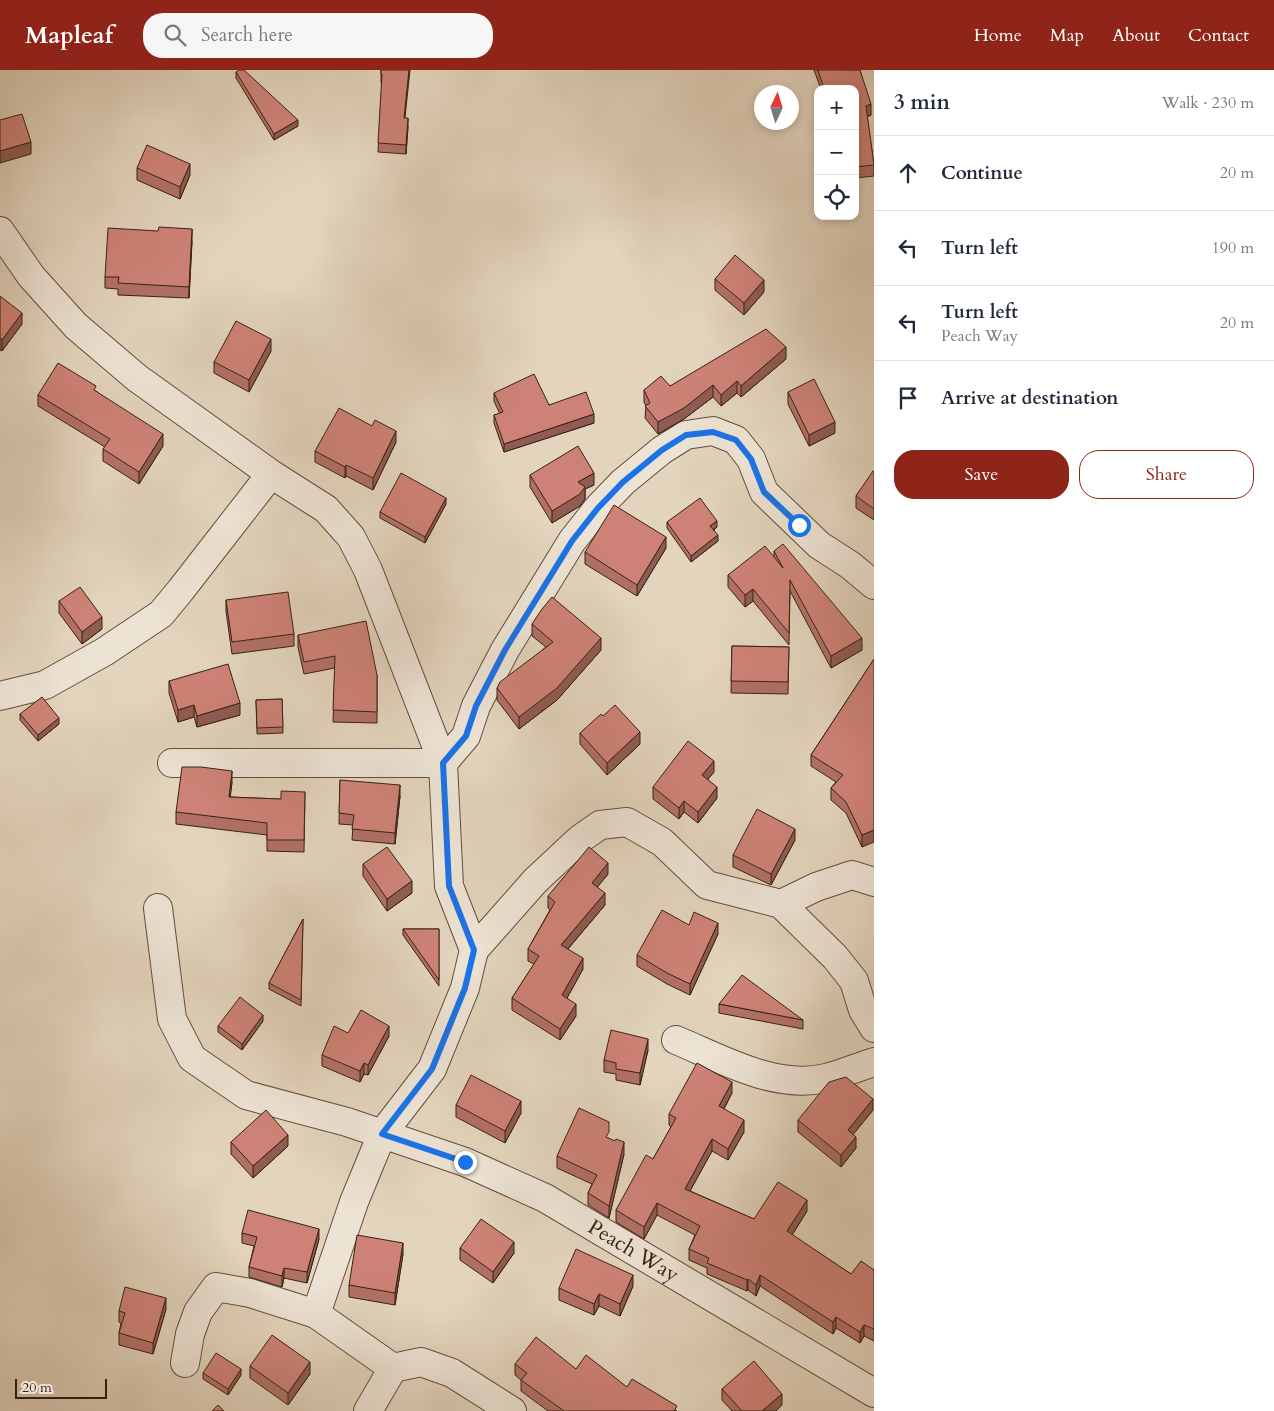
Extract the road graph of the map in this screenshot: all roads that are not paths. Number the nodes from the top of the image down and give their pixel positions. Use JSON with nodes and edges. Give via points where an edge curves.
{"nodes":[{"id":1,"x":0,"y":231,"type":"edge"},
{"id":2,"x":271,"y":474,"type":"junction"},
{"id":3,"x":874,"y":584,"type":"edge"},
{"id":4,"x":0,"y":696,"type":"edge"},
{"id":5,"x":172,"y":763,"type":"dead end"},
{"id":6,"x":443,"y":763,"type":"junction"},
{"id":7,"x":874,"y":882,"type":"edge"},
{"id":8,"x":781,"y":904,"type":"junction"},
{"id":9,"x":158,"y":908,"type":"dead end"},
{"id":10,"x":474,"y":950,"type":"junction"},
{"id":11,"x":874,"y":1028,"type":"edge"},
{"id":12,"x":676,"y":1040,"type":"dead end"},
{"id":13,"x":874,"y":1062,"type":"edge"},
{"id":14,"x":382,"y":1134,"type":"junction"},
{"id":15,"x":316,"y":1314,"type":"junction"},
{"id":16,"x":186,"y":1363,"type":"dead end"},
{"id":17,"x":393,"y":1368,"type":"junction"},
{"id":18,"x":874,"y":1393,"type":"edge"},
{"id":19,"x":368,"y":1411,"type":"edge"},
{"id":20,"x":512,"y":1411,"type":"edge"}],
"edges":[{"from":1,"to":2,"type":"street","via":[[31,276],[76,326],[138,378]]},
{"from":2,"to":4,"type":"street","via":[[161,614],[46,685]]},
{"from":2,"to":6,"type":"street","via":[[326,509],[351,537],[368,570]]},
{"from":3,"to":6,"type":"street","via":[[819,545],[764,492],[751,459],[736,440],[713,432],[686,435],[623,482],[572,541],[505,650],[476,706],[466,736]]},
{"from":5,"to":6,"type":"street"},
{"from":6,"to":10,"type":"street","via":[[449,886]]},
{"from":7,"to":8,"type":"street","via":[[852,875],[816,887]]},
{"from":8,"to":10,"type":"street","via":[[707,885],[662,842],[627,822],[600,825],[580,839],[535,882]]},
{"from":8,"to":11,"type":"street","via":[[835,956],[854,981],[863,1010]]},
{"from":9,"to":14,"type":"street","name":"Peach Way","via":[[172,1019],[192,1058],[246,1095]]},
{"from":10,"to":14,"type":"street","via":[[465,988],[432,1069]]},
{"from":12,"to":13,"type":"street","via":[[752,1071],[789,1081],[826,1078]]},
{"from":14,"to":15,"type":"street","via":[[354,1202]]},
{"from":14,"to":18,"type":"street","name":"Peach Way","via":[[465,1162],[545,1198]]},
{"from":15,"to":16,"type":"street","via":[[216,1286],[198,1312],[190,1334]]},
{"from":15,"to":17,"type":"street"},
{"from":17,"to":19,"type":"street"},
{"from":17,"to":20,"type":"street","via":[[421,1362],[452,1373]]}]}
